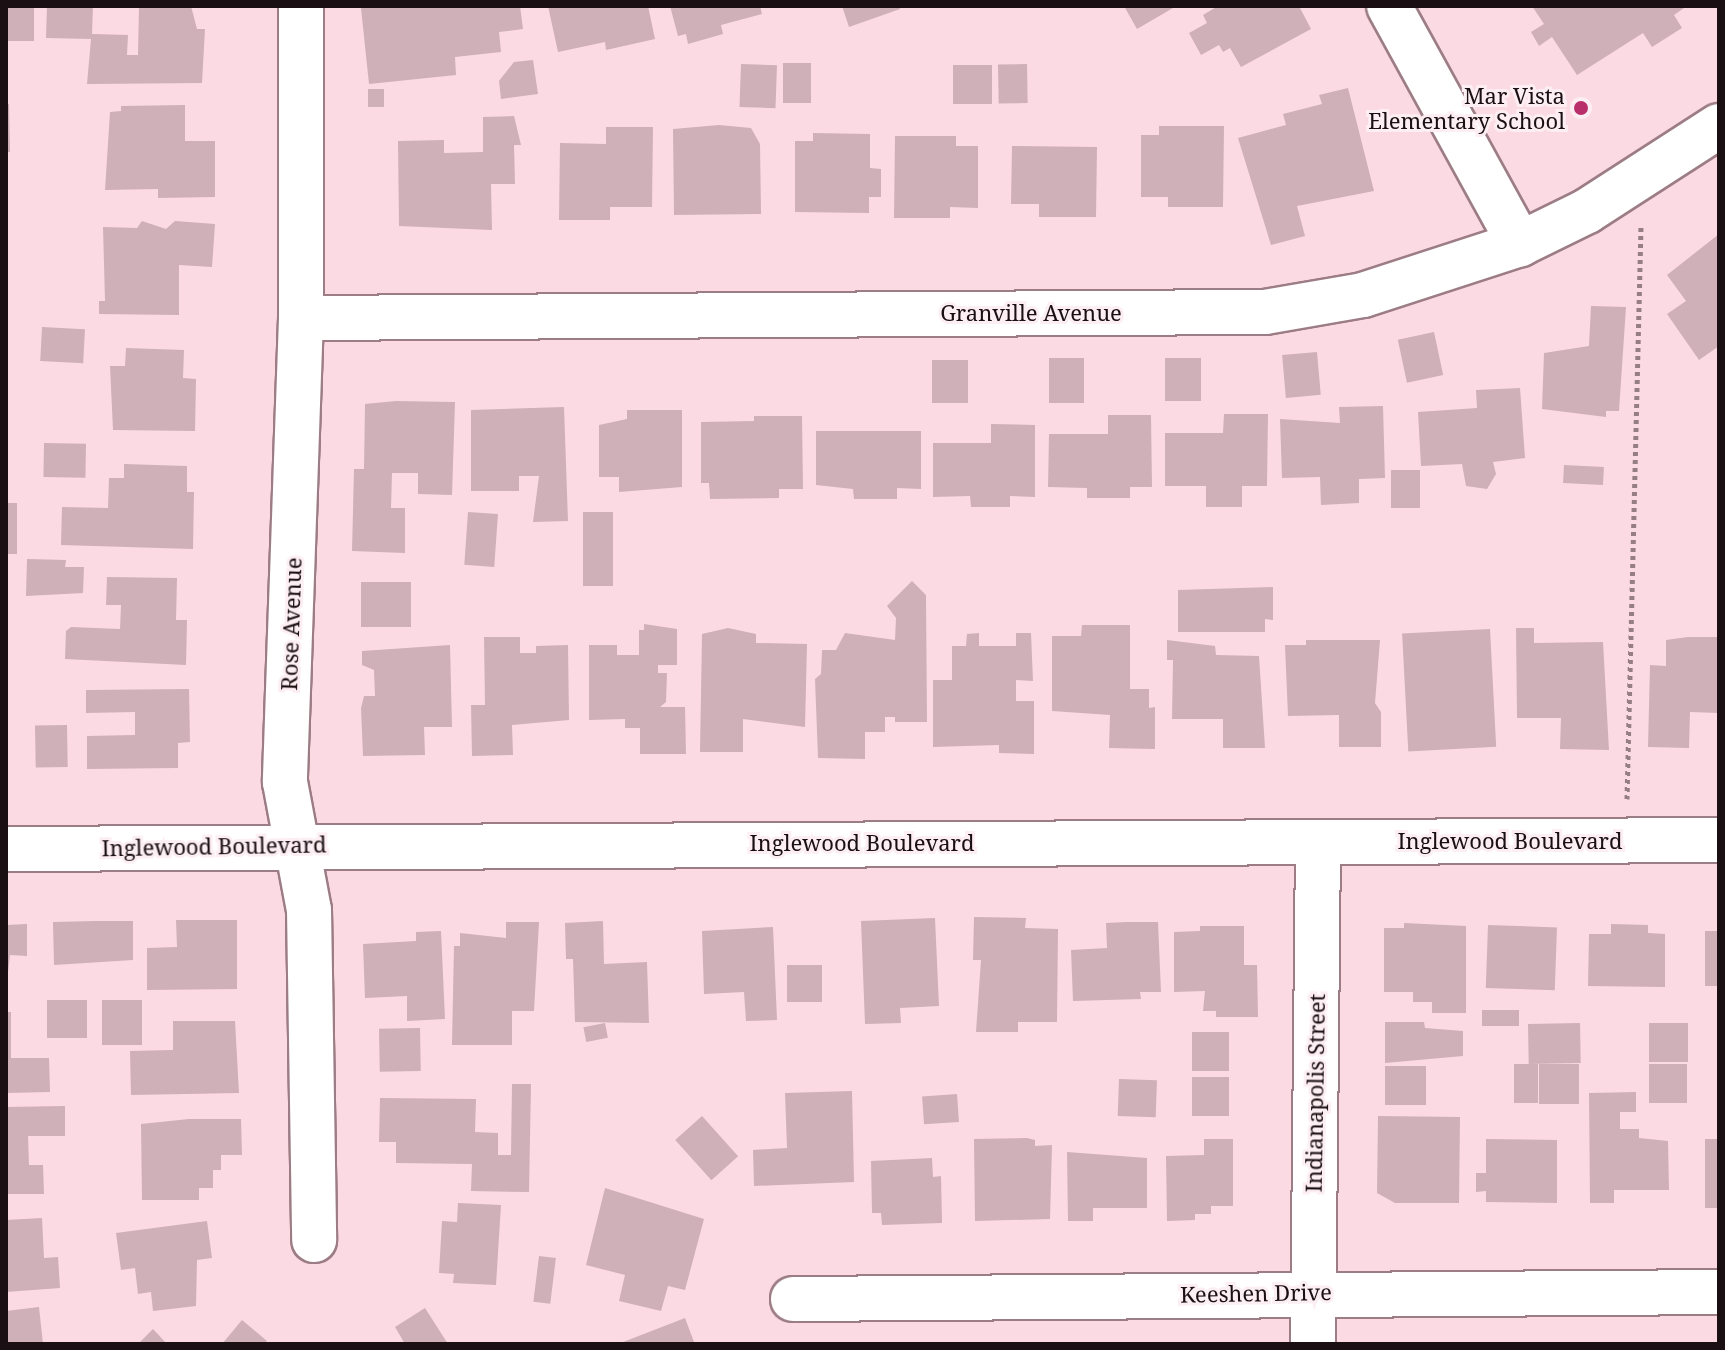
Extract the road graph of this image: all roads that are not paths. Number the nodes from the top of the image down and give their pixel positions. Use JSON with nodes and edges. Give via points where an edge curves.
{"nodes":[{"id":1,"x":301,"y":6,"type":"edge"},
{"id":2,"x":1389,"y":6,"type":"edge"},
{"id":3,"x":1719,"y":126,"type":"edge"},
{"id":4,"x":1520,"y":244,"type":"junction"},
{"id":5,"x":301,"y":318,"type":"junction"},
{"id":6,"x":1719,"y":840,"type":"edge"},
{"id":7,"x":1318,"y":842,"type":"junction"},
{"id":8,"x":297,"y":845,"type":"junction"},
{"id":9,"x":6,"y":849,"type":"edge"},
{"id":10,"x":314,"y":1240,"type":"dead end"},
{"id":11,"x":1719,"y":1292,"type":"edge"},
{"id":12,"x":1312,"y":1293,"type":"junction"},
{"id":13,"x":793,"y":1299,"type":"dead end"},
{"id":14,"x":1313,"y":1344,"type":"edge"}],
"edges":[{"from":1,"to":5,"type":"street","name":"Rose Avenue"},
{"from":2,"to":4,"type":"street"},
{"from":3,"to":4,"type":"street","name":"Granville Avenue","via":[[1587,211]]},
{"from":4,"to":5,"type":"street","name":"Granville Avenue","via":[[1363,295],[1265,312]]},
{"from":5,"to":8,"type":"street","name":"Rose Avenue","via":[[285,782]]},
{"from":6,"to":7,"type":"street","name":"Inglewood Boulevard"},
{"from":7,"to":8,"type":"street","name":"Inglewood Boulevard"},
{"from":7,"to":12,"type":"street","name":"Indianapolis Street"},
{"from":8,"to":9,"type":"street","name":"Inglewood Boulevard"},
{"from":8,"to":10,"type":"street","name":"Rose Avenue","via":[[309,910]]},
{"from":11,"to":12,"type":"street","name":"Keeshen Drive"},
{"from":12,"to":13,"type":"street","name":"Keeshen Drive"},
{"from":12,"to":14,"type":"street","name":"Indianapolis Street"}]}
